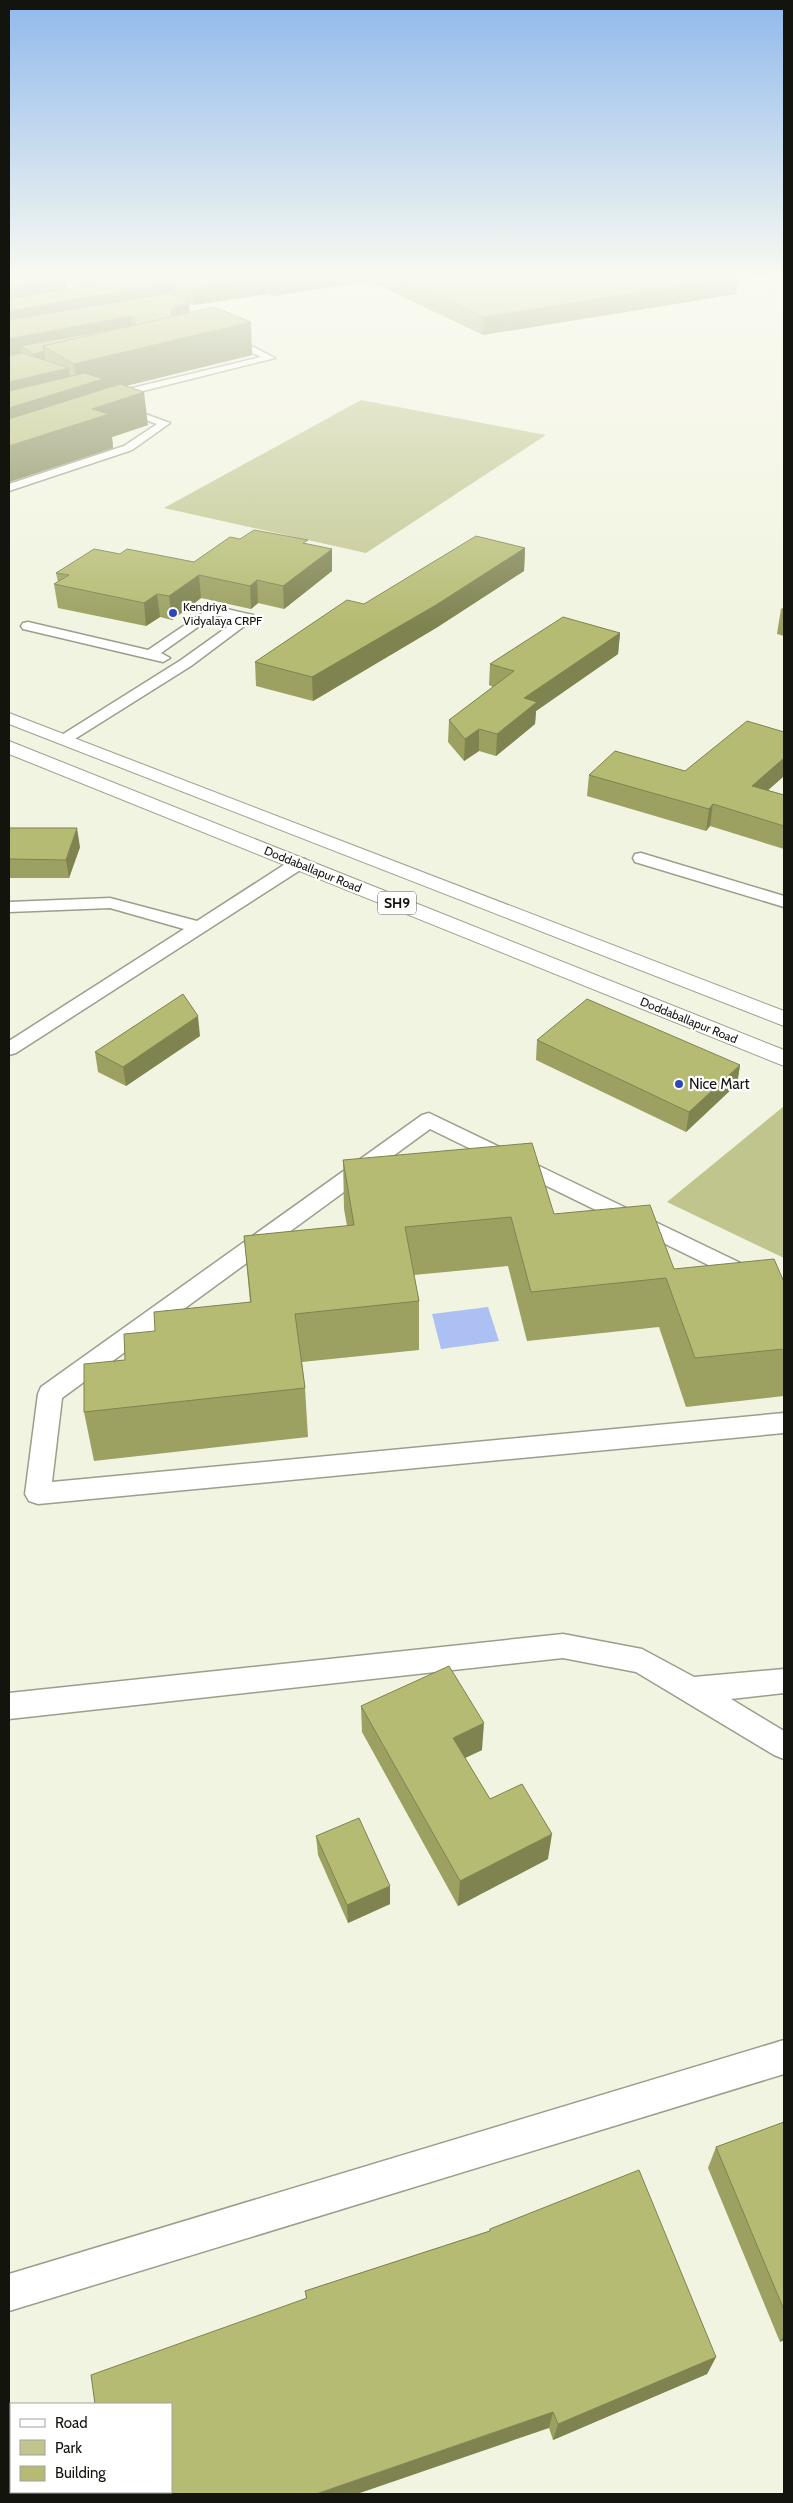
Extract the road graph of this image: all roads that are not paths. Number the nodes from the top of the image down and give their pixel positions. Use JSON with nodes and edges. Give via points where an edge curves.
{"nodes":[{"id":1,"x":130,"y":392,"type":"edge"},
{"id":2,"x":96,"y":400,"type":"edge"},
{"id":3,"x":108,"y":416,"type":"edge"},
{"id":4,"x":9,"y":488,"type":"edge"},
{"id":5,"x":28,"y":626,"type":"dead end"},
{"id":6,"x":150,"y":655,"type":"junction"},
{"id":7,"x":186,"y":663,"type":"junction"},
{"id":8,"x":9,"y":718,"type":"edge"},
{"id":9,"x":65,"y":740,"type":"junction"},
{"id":10,"x":9,"y":747,"type":"edge"},
{"id":11,"x":642,"y":858,"type":"dead end"},
{"id":12,"x":299,"y":863,"type":"junction"},
{"id":13,"x":784,"y":902,"type":"edge"},
{"id":14,"x":9,"y":907,"type":"edge"},
{"id":15,"x":199,"y":927,"type":"junction"},
{"id":16,"x":784,"y":1019,"type":"edge"},
{"id":17,"x":9,"y":1049,"type":"edge"},
{"id":18,"x":784,"y":1059,"type":"edge"},
{"id":19,"x":784,"y":1294,"type":"edge"},
{"id":20,"x":784,"y":1423,"type":"edge"},
{"id":21,"x":784,"y":1681,"type":"edge"},
{"id":22,"x":692,"y":1690,"type":"junction"},
{"id":23,"x":9,"y":1706,"type":"edge"},
{"id":24,"x":784,"y":1746,"type":"edge"},
{"id":25,"x":784,"y":2057,"type":"edge"},
{"id":26,"x":9,"y":2293,"type":"edge"}],
"edges":[{"from":1,"to":2,"type":"lane"},
{"from":3,"to":4,"type":"lane","via":[[126,410],[165,423],[128,448]]},
{"from":5,"to":6,"type":"lane"},
{"from":6,"to":7,"type":"lane"},
{"from":6,"to":7,"type":"lane","via":[[213,610],[248,618]]},
{"from":7,"to":9,"type":"lane"},
{"from":8,"to":9,"type":"main road","number":"SH9"},
{"from":9,"to":16,"type":"main road","number":"SH9"},
{"from":10,"to":12,"type":"main road","name":"Doddaballapur Road","number":"SH9"},
{"from":11,"to":13,"type":"lane"},
{"from":12,"to":15,"type":"lane"},
{"from":12,"to":18,"type":"main road","name":"Doddaballapur Road","number":"SH9"},
{"from":14,"to":15,"type":"lane","via":[[110,902]]},
{"from":15,"to":17,"type":"lane"},
{"from":19,"to":20,"type":"lane","via":[[430,1120],[50,1394],[38,1494]]},
{"from":21,"to":22,"type":"lane"},
{"from":22,"to":23,"type":"lane","via":[[642,1661],[563,1646]]},
{"from":22,"to":24,"type":"lane"},
{"from":25,"to":26,"type":"lane"}]}
